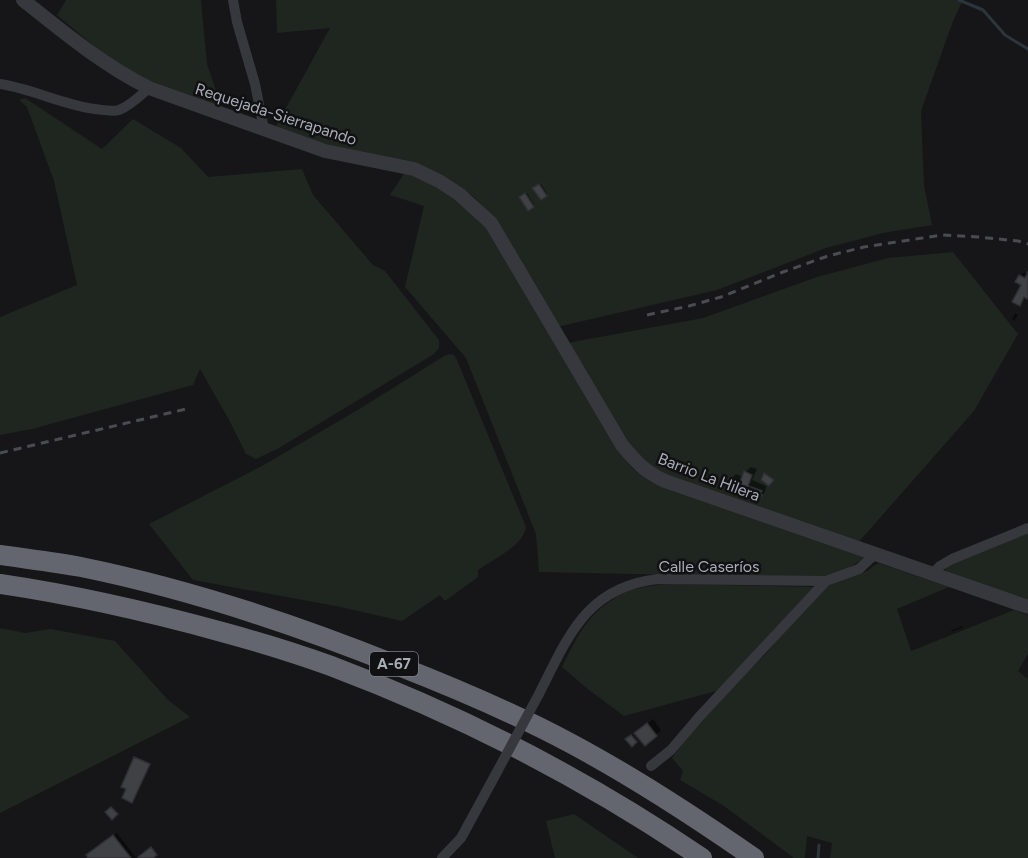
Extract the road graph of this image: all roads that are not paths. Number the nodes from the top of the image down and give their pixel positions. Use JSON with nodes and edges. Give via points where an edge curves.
{"nodes":[{"id":1,"x":23,"y":0,"type":"edge"},
{"id":2,"x":233,"y":0,"type":"edge"},
{"id":3,"x":0,"y":84,"type":"edge"},
{"id":4,"x":149,"y":88,"type":"junction"},
{"id":5,"x":264,"y":129,"type":"junction"},
{"id":6,"x":547,"y":319,"type":"joint"},
{"id":7,"x":1028,"y":528,"type":"edge"},
{"id":8,"x":0,"y":555,"type":"edge"},
{"id":9,"x":874,"y":555,"type":"junction"},
{"id":10,"x":932,"y":574,"type":"junction"},
{"id":11,"x":826,"y":581,"type":"junction"},
{"id":12,"x":0,"y":584,"type":"edge"},
{"id":13,"x":1028,"y":608,"type":"edge"},
{"id":14,"x":651,"y":766,"type":"dead end"},
{"id":15,"x":442,"y":858,"type":"edge"},
{"id":16,"x":702,"y":858,"type":"edge"},
{"id":17,"x":754,"y":858,"type":"edge"}],
"edges":[{"from":1,"to":4,"type":"street","name":"Requejada-Sierrapando","via":[[110,66]]},
{"from":2,"to":5,"type":"street"},
{"from":3,"to":4,"type":"street","via":[[81,107],[117,111]]},
{"from":4,"to":5,"type":"street","name":"Requejada-Sierrapando"},
{"from":5,"to":6,"type":"street","name":"Requejada-Sierrapando","via":[[325,151],[414,169],[459,194],[491,223]]},
{"from":6,"to":9,"type":"street","name":"Barrio La Hilera","via":[[622,445],[643,469],[665,481]]},
{"from":7,"to":10,"type":"street","via":[[952,559]]},
{"from":8,"to":17,"type":"highway","number":"A-67","via":[[126,577],[223,602],[443,683],[569,742],[680,808]]},
{"from":9,"to":10,"type":"street","name":"Barrio La Hilera"},
{"from":9,"to":11,"type":"street","name":"Calle Caseríos","via":[[859,569]]},
{"from":10,"to":13,"type":"street","name":"Barrio La Hilera"},
{"from":11,"to":14,"type":"street","name":"Calle Caseríos","via":[[671,750]]},
{"from":11,"to":15,"type":"street","name":"Calle Caseríos","bridge":true,"via":[[658,579],[630,585],[597,603],[567,638],[461,838]]},
{"from":12,"to":16,"type":"highway","number":"A-67","via":[[148,612],[329,666],[505,743],[596,792]]}]}
